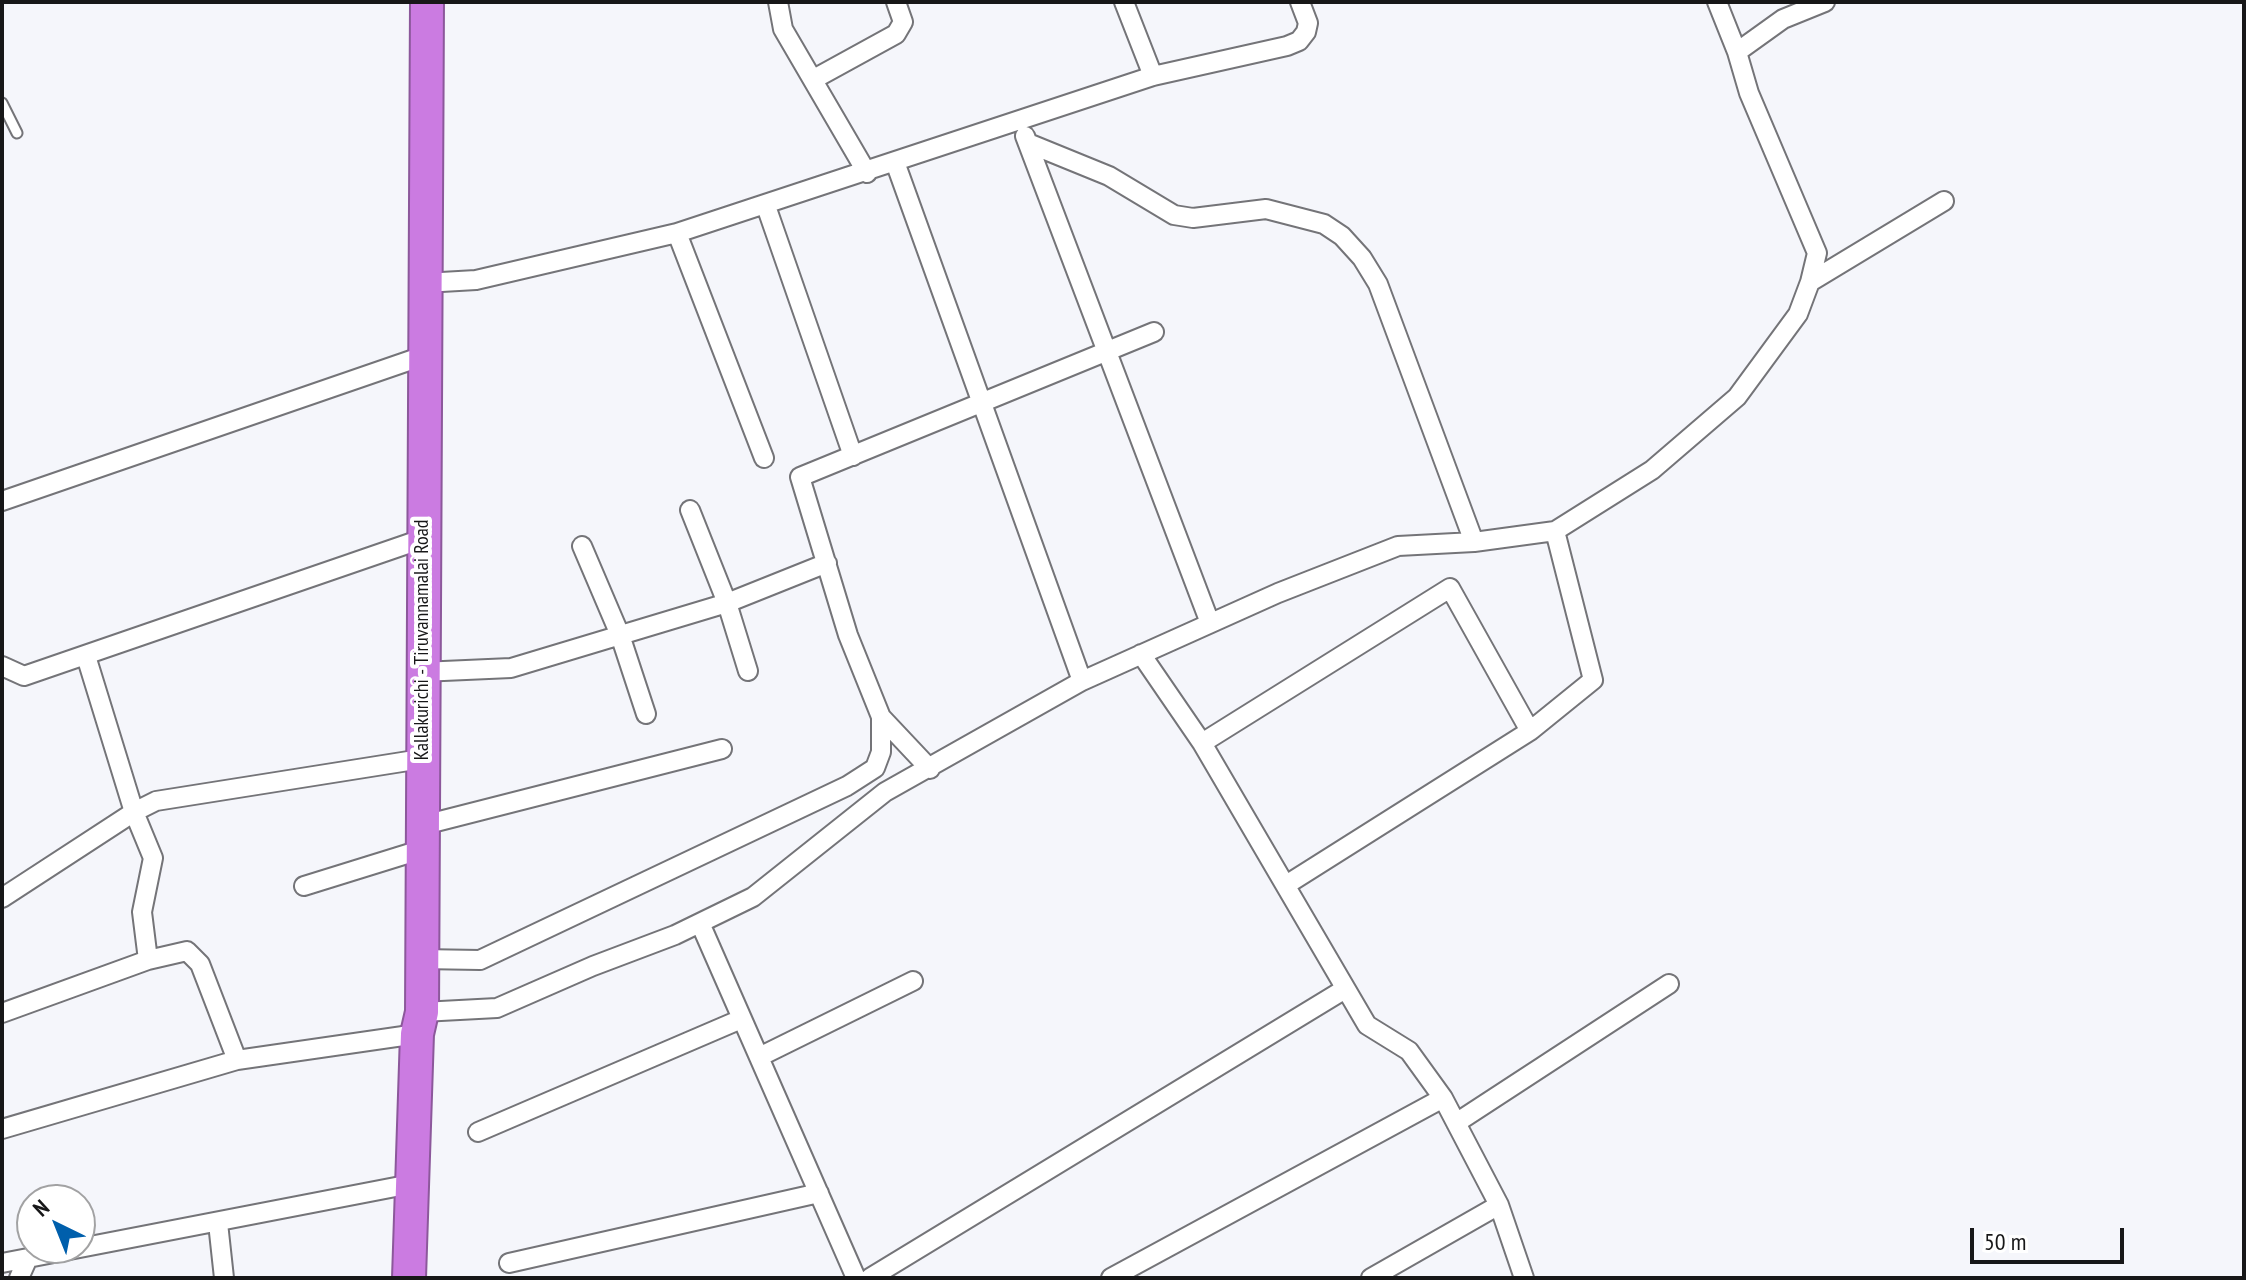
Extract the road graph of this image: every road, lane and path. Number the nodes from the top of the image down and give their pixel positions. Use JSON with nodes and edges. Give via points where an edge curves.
{"nodes":[{"id":1,"x":427,"y":2,"type":"edge"},
{"id":2,"x":778,"y":2,"type":"edge"},
{"id":3,"x":896,"y":2,"type":"edge"},
{"id":4,"x":1125,"y":2,"type":"edge"},
{"id":5,"x":1300,"y":2,"type":"edge"},
{"id":6,"x":1717,"y":2,"type":"edge"},
{"id":7,"x":1825,"y":2,"type":"edge"},
{"id":8,"x":1737,"y":52,"type":"junction"},
{"id":9,"x":1153,"y":76,"type":"junction"},
{"id":10,"x":814,"y":79,"type":"junction"},
{"id":11,"x":2,"y":103,"type":"edge"},
{"id":12,"x":1019,"y":120,"type":"junction"},
{"id":13,"x":17,"y":133,"type":"dead end"},
{"id":14,"x":1028,"y":143,"type":"junction"},
{"id":15,"x":895,"y":162,"type":"junction"},
{"id":16,"x":867,"y":173,"type":"junction"},
{"id":17,"x":1944,"y":201,"type":"dead end"},
{"id":18,"x":766,"y":206,"type":"junction"},
{"id":19,"x":677,"y":233,"type":"junction"},
{"id":20,"x":1810,"y":282,"type":"junction"},
{"id":21,"x":424,"y":283,"type":"junction"},
{"id":22,"x":1154,"y":332,"type":"dead end"},
{"id":23,"x":1107,"y":351,"type":"junction"},
{"id":24,"x":423,"y":356,"type":"junction"},
{"id":25,"x":980,"y":403,"type":"junction"},
{"id":26,"x":853,"y":456,"type":"junction"},
{"id":27,"x":764,"y":458,"type":"dead end"},
{"id":28,"x":2,"y":501,"type":"edge"},
{"id":29,"x":690,"y":510,"type":"dead end"},
{"id":30,"x":1555,"y":531,"type":"junction"},
{"id":31,"x":422,"y":539,"type":"junction"},
{"id":32,"x":1474,"y":542,"type":"junction"},
{"id":33,"x":582,"y":546,"type":"dead end"},
{"id":34,"x":827,"y":563,"type":"junction"},
{"id":35,"x":727,"y":603,"type":"junction"},
{"id":36,"x":1210,"y":623,"type":"junction"},
{"id":37,"x":620,"y":635,"type":"junction"},
{"id":38,"x":1141,"y":654,"type":"junction"},
{"id":39,"x":86,"y":656,"type":"junction"},
{"id":40,"x":2,"y":666,"type":"edge"},
{"id":41,"x":748,"y":671,"type":"dead end"},
{"id":42,"x":421,"y":672,"type":"junction"},
{"id":43,"x":1082,"y":681,"type":"junction"},
{"id":44,"x":646,"y":714,"type":"dead end"},
{"id":45,"x":881,"y":717,"type":"junction"},
{"id":46,"x":1530,"y":731,"type":"junction"},
{"id":47,"x":1202,"y":743,"type":"junction"},
{"id":48,"x":722,"y":749,"type":"dead end"},
{"id":49,"x":421,"y":759,"type":"junction"},
{"id":50,"x":930,"y":769,"type":"junction"},
{"id":51,"x":134,"y":812,"type":"junction"},
{"id":52,"x":420,"y":838,"type":"junction"},
{"id":53,"x":1286,"y":885,"type":"junction"},
{"id":54,"x":304,"y":886,"type":"dead end"},
{"id":55,"x":2,"y":898,"type":"edge"},
{"id":56,"x":700,"y":923,"type":"junction"},
{"id":57,"x":421,"y":959,"type":"junction"},
{"id":58,"x":148,"y":960,"type":"junction"},
{"id":59,"x":913,"y":981,"type":"dead end"},
{"id":60,"x":1669,"y":984,"type":"dead end"},
{"id":61,"x":1345,"y":989,"type":"junction"},
{"id":62,"x":2,"y":1013,"type":"edge"},
{"id":63,"x":739,"y":1020,"type":"junction"},
{"id":64,"x":420,"y":1023,"type":"junction"},
{"id":65,"x":759,"y":1057,"type":"junction"},
{"id":66,"x":237,"y":1060,"type":"junction"},
{"id":67,"x":1443,"y":1098,"type":"junction"},
{"id":68,"x":1456,"y":1123,"type":"junction"},
{"id":69,"x":2,"y":1129,"type":"edge"},
{"id":70,"x":478,"y":1132,"type":"dead end"},
{"id":71,"x":411,"y":1184,"type":"junction"},
{"id":72,"x":819,"y":1193,"type":"junction"},
{"id":73,"x":1499,"y":1205,"type":"junction"},
{"id":74,"x":218,"y":1223,"type":"junction"},
{"id":75,"x":96,"y":1245,"type":"edge"},
{"id":76,"x":509,"y":1263,"type":"dead end"},
{"id":77,"x":224,"y":1278,"type":"edge"},
{"id":78,"x":409,"y":1278,"type":"edge"},
{"id":79,"x":856,"y":1278,"type":"edge"},
{"id":80,"x":870,"y":1278,"type":"edge"},
{"id":81,"x":1111,"y":1278,"type":"edge"},
{"id":82,"x":1371,"y":1278,"type":"edge"},
{"id":83,"x":1524,"y":1278,"type":"edge"}],
"edges":[{"from":1,"to":21,"type":"highway","name":"Kallakurichi - Tiruvannamalai Road"},
{"from":2,"to":10,"type":"street","via":[[783,29]]},
{"from":3,"to":10,"type":"street","via":[[903,22],[896,34]]},
{"from":4,"to":9,"type":"street"},
{"from":5,"to":9,"type":"street","via":[[1308,23],[1299,41]]},
{"from":6,"to":8,"type":"street"},
{"from":7,"to":8,"type":"street","via":[[1783,19]]},
{"from":8,"to":20,"type":"street","via":[[1749,93],[1817,253]]},
{"from":9,"to":12,"type":"street"},
{"from":10,"to":16,"type":"street"},
{"from":11,"to":13,"type":"lane"},
{"from":12,"to":14,"type":"street"},
{"from":12,"to":15,"type":"street"},
{"from":14,"to":23,"type":"street"},
{"from":14,"to":32,"type":"street","via":[[1109,176],[1174,215],[1193,218],[1266,209],[1324,224],[1342,236],[1378,284]]},
{"from":15,"to":16,"type":"street"},
{"from":15,"to":25,"type":"street"},
{"from":16,"to":18,"type":"street"},
{"from":17,"to":20,"type":"street"},
{"from":18,"to":19,"type":"street"},
{"from":18,"to":26,"type":"street"},
{"from":19,"to":21,"type":"street","via":[[476,280]]},
{"from":19,"to":27,"type":"street"},
{"from":20,"to":30,"type":"street","via":[[1798,314],[1737,397],[1652,470]]},
{"from":21,"to":24,"type":"highway","name":"Kallakurichi - Tiruvannamalai Road"},
{"from":22,"to":23,"type":"street"},
{"from":23,"to":25,"type":"street"},
{"from":23,"to":36,"type":"street"},
{"from":24,"to":28,"type":"street"},
{"from":24,"to":31,"type":"highway","name":"Kallakurichi - Tiruvannamalai Road"},
{"from":25,"to":26,"type":"street"},
{"from":25,"to":43,"type":"street"},
{"from":26,"to":34,"type":"street","via":[[800,477]]},
{"from":29,"to":35,"type":"street"},
{"from":30,"to":32,"type":"street"},
{"from":30,"to":46,"type":"street","via":[[1593,680]]},
{"from":31,"to":39,"type":"street"},
{"from":31,"to":42,"type":"highway","name":"Kallakurichi - Tiruvannamalai Road"},
{"from":32,"to":36,"type":"street","via":[[1398,546]]},
{"from":33,"to":37,"type":"street"},
{"from":34,"to":35,"type":"street"},
{"from":34,"to":45,"type":"street","via":[[848,635]]},
{"from":35,"to":37,"type":"street"},
{"from":35,"to":41,"type":"street"},
{"from":36,"to":38,"type":"street"},
{"from":37,"to":42,"type":"street","via":[[511,668]]},
{"from":37,"to":44,"type":"street"},
{"from":38,"to":43,"type":"street"},
{"from":38,"to":47,"type":"street"},
{"from":39,"to":40,"type":"street","via":[[24,676]]},
{"from":39,"to":51,"type":"street"},
{"from":42,"to":49,"type":"highway","name":"Kallakurichi - Tiruvannamalai Road"},
{"from":43,"to":50,"type":"street"},
{"from":45,"to":50,"type":"street"},
{"from":45,"to":57,"type":"street","via":[[881,752],[875,768],[847,786],[480,960]]},
{"from":46,"to":47,"type":"street","via":[[1450,588]]},
{"from":46,"to":53,"type":"street"},
{"from":47,"to":53,"type":"street"},
{"from":48,"to":52,"type":"street"},
{"from":49,"to":51,"type":"street","via":[[181,795]]},
{"from":49,"to":52,"type":"highway","name":"Kallakurichi - Tiruvannamalai Road"},
{"from":50,"to":56,"type":"street","via":[[885,792],[753,897]]},
{"from":51,"to":55,"type":"street"},
{"from":51,"to":58,"type":"street","via":[[153,858],[142,912]]},
{"from":52,"to":54,"type":"street"},
{"from":52,"to":57,"type":"highway","name":"Kallakurichi - Tiruvannamalai Road"},
{"from":53,"to":61,"type":"street"},
{"from":56,"to":63,"type":"street"},
{"from":56,"to":64,"type":"street","via":[[497,1008]]},
{"from":57,"to":64,"type":"highway","name":"Kallakurichi - Tiruvannamalai Road"},
{"from":58,"to":62,"type":"street"},
{"from":58,"to":66,"type":"street","via":[[177,951],[195,955]]},
{"from":59,"to":65,"type":"street"},
{"from":60,"to":68,"type":"street"},
{"from":61,"to":67,"type":"street","via":[[1367,1025],[1409,1051]]},
{"from":61,"to":80,"type":"street"},
{"from":63,"to":65,"type":"street"},
{"from":63,"to":70,"type":"street"},
{"from":64,"to":66,"type":"street"},
{"from":64,"to":71,"type":"highway","name":"Kallakurichi - Tiruvannamalai Road"},
{"from":65,"to":72,"type":"street"},
{"from":66,"to":69,"type":"street"},
{"from":67,"to":68,"type":"street"},
{"from":67,"to":81,"type":"street"},
{"from":68,"to":73,"type":"street"},
{"from":71,"to":74,"type":"street"},
{"from":71,"to":78,"type":"highway","name":"Kallakurichi - Tiruvannamalai Road"},
{"from":72,"to":76,"type":"street"},
{"from":72,"to":79,"type":"street"},
{"from":73,"to":82,"type":"street"},
{"from":73,"to":83,"type":"street"},
{"from":74,"to":75,"type":"street"},
{"from":74,"to":77,"type":"street"}]}
